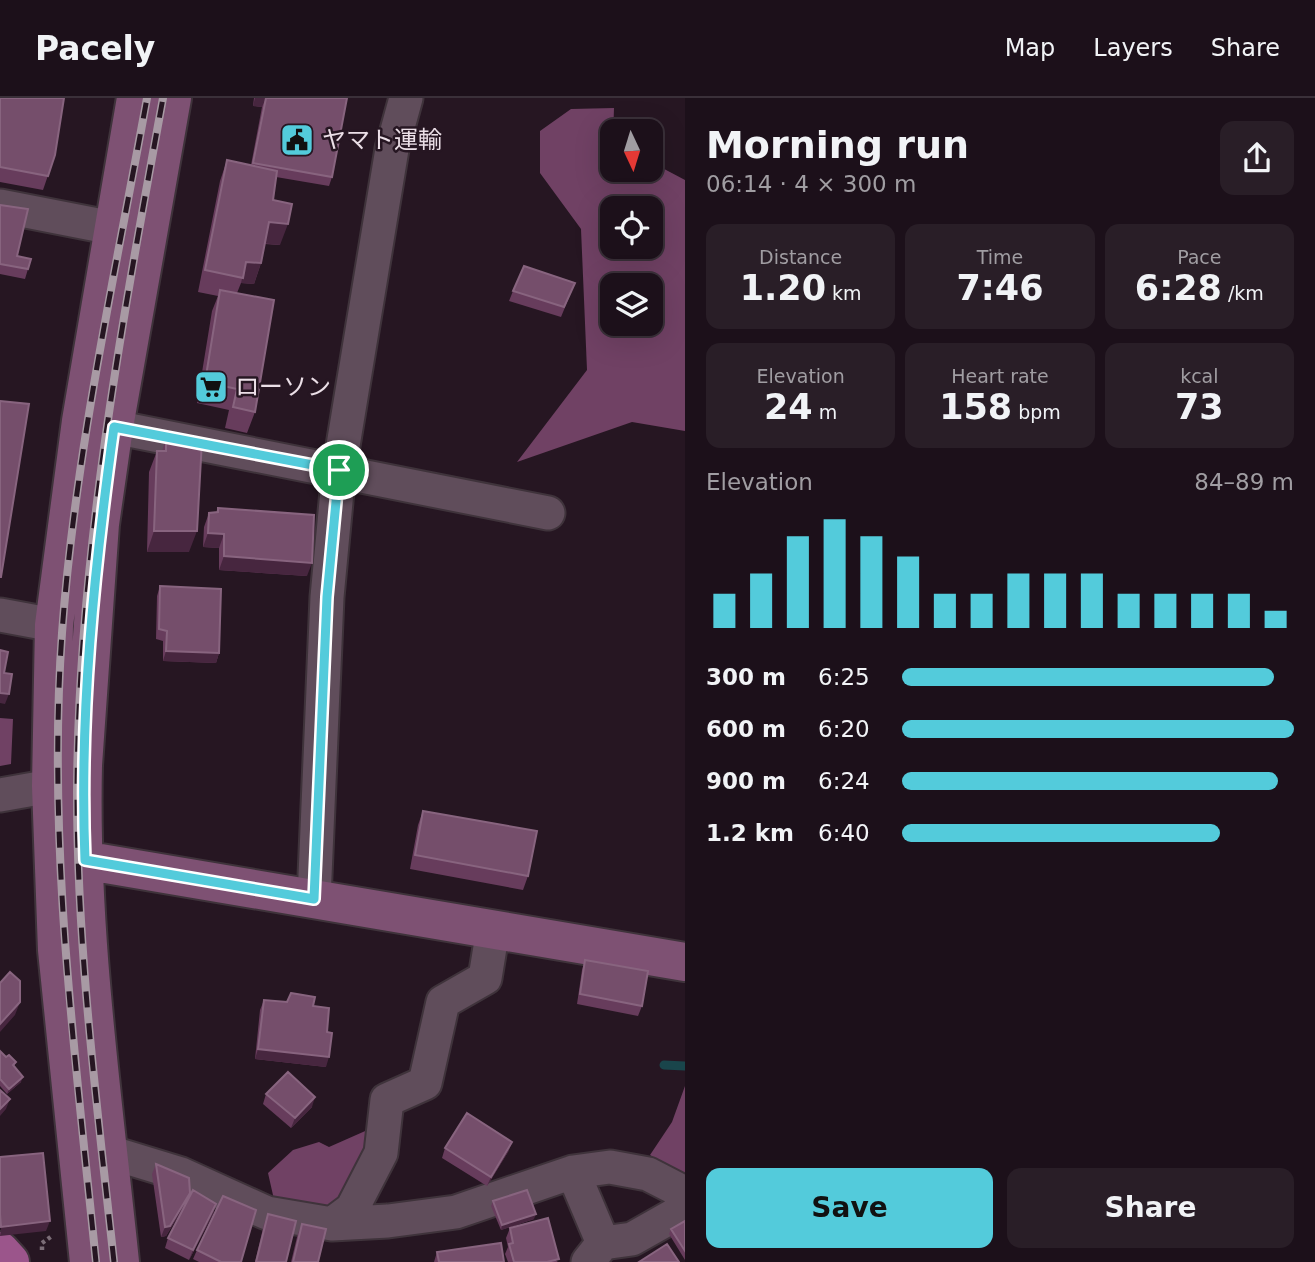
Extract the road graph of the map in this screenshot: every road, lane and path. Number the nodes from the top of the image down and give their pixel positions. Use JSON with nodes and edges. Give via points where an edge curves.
{"nodes":[{"id":1,"x":136,"y":98,"type":"edge"},
{"id":2,"x":172,"y":98,"type":"edge"},
{"id":3,"x":405,"y":98,"type":"edge"},
{"id":4,"x":0,"y":206,"type":"edge"},
{"id":5,"x":113,"y":228,"type":"junction"},
{"id":6,"x":114,"y":427,"type":"junction"},
{"id":7,"x":339,"y":470,"type":"junction"},
{"id":8,"x":548,"y":513,"type":"dead end"},
{"id":9,"x":0,"y":615,"type":"edge"},
{"id":10,"x":54,"y":625,"type":"junction"},
{"id":11,"x":51,"y":786,"type":"junction"},
{"id":12,"x":0,"y":795,"type":"edge"},
{"id":13,"x":69,"y":857,"type":"junction"},
{"id":14,"x":314,"y":899,"type":"junction"},
{"id":15,"x":493,"y":929,"type":"junction"},
{"id":16,"x":685,"y":962,"type":"edge"},
{"id":17,"x":109,"y":1152,"type":"junction"},
{"id":18,"x":573,"y":1172,"type":"junction"},
{"id":19,"x":685,"y":1193,"type":"edge"},
{"id":20,"x":685,"y":1209,"type":"edge"},
{"id":21,"x":332,"y":1224,"type":"junction"},
{"id":22,"x":0,"y":1251,"type":"edge"},
{"id":23,"x":595,"y":1253,"type":"edge"},
{"id":24,"x":10,"y":1262,"type":"edge"},
{"id":25,"x":89,"y":1262,"type":"edge"},
{"id":26,"x":120,"y":1262,"type":"edge"}],
"edges":[{"from":1,"to":5,"type":"street"},
{"from":2,"to":6,"type":"street"},
{"from":3,"to":7,"type":"street","via":[[392,149]]},
{"from":4,"to":5,"type":"street"},
{"from":5,"to":10,"type":"street"},
{"from":6,"to":7,"type":"street"},
{"from":6,"to":13,"type":"street","via":[[100,524],[83,765]]},
{"from":7,"to":8,"type":"street"},
{"from":7,"to":14,"type":"street","via":[[327,597]]},
{"from":9,"to":10,"type":"street"},
{"from":10,"to":11,"type":"street"},
{"from":11,"to":12,"type":"street"},
{"from":11,"to":13,"type":"street"},
{"from":13,"to":14,"type":"street"},
{"from":13,"to":17,"type":"street","via":[[89,957]]},
{"from":13,"to":25,"type":"street","via":[[57,950]]},
{"from":14,"to":15,"type":"street"},
{"from":15,"to":16,"type":"street"},
{"from":15,"to":21,"type":"street","via":[[485,978],[443,1002],[425,1083],[387,1100],[381,1153],[352,1209]]},
{"from":17,"to":21,"type":"street","via":[[181,1174],[267,1213]]},
{"from":17,"to":26,"type":"street"},
{"from":18,"to":19,"type":"street","via":[[610,1167],[648,1174]]},
{"from":18,"to":21,"type":"street","via":[[456,1212]]},
{"from":18,"to":23,"type":"street"},
{"from":20,"to":23,"type":"street","via":[[632,1239]]},
{"from":22,"to":24,"type":"main road"}]}
